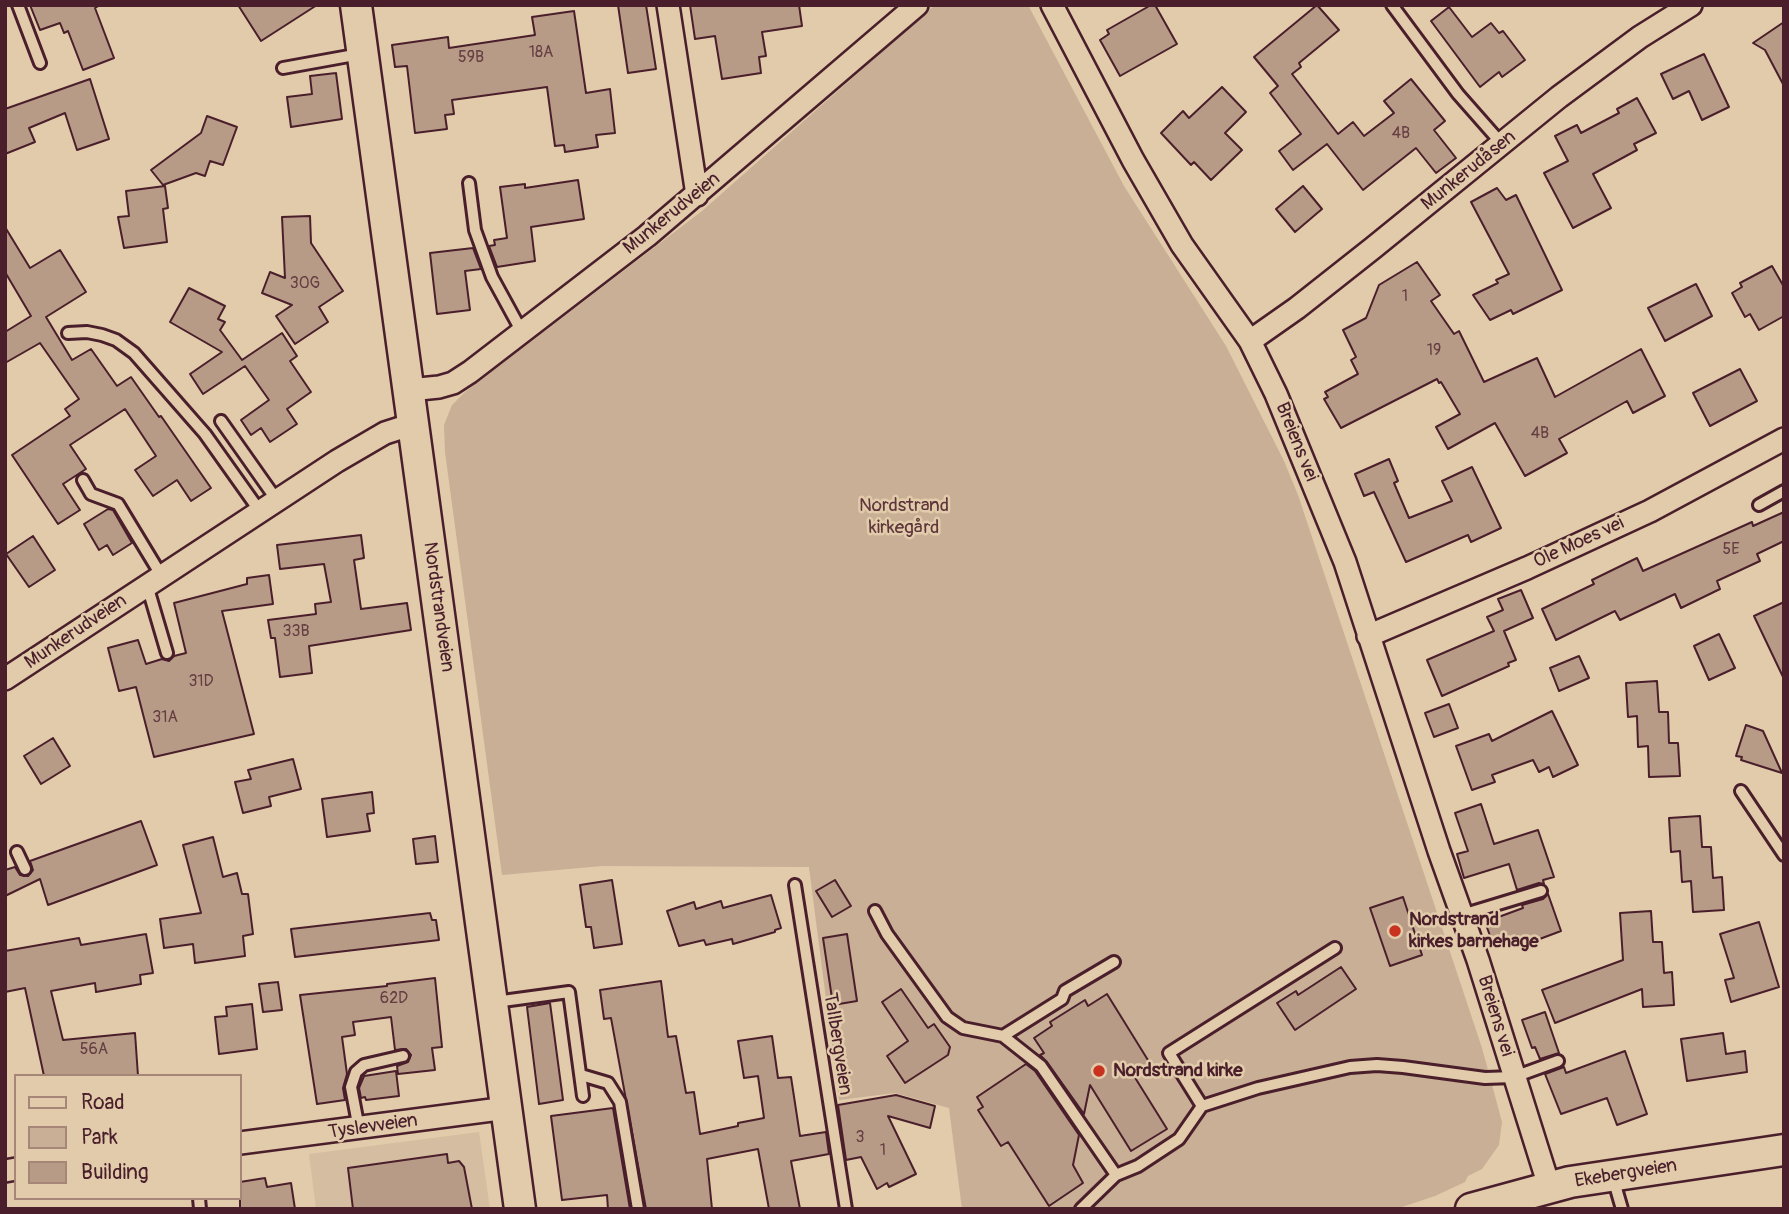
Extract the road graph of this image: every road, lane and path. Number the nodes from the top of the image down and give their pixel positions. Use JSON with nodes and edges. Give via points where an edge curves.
{"nodes":[{"id":1,"x":18,"y":5,"type":"edge"},
{"id":2,"x":356,"y":5,"type":"edge"},
{"id":3,"x":668,"y":5,"type":"edge"},
{"id":4,"x":917,"y":5,"type":"edge"},
{"id":5,"x":1052,"y":5,"type":"edge"},
{"id":6,"x":1392,"y":5,"type":"edge"},
{"id":7,"x":1690,"y":5,"type":"edge"},
{"id":8,"x":363,"y":54,"type":"junction"},
{"id":9,"x":40,"y":63,"type":"dead end"},
{"id":10,"x":283,"y":68,"type":"dead end"},
{"id":11,"x":1502,"y":144,"type":"junction"},
{"id":12,"x":469,"y":183,"type":"dead end"},
{"id":13,"x":697,"y":195,"type":"junction"},
{"id":14,"x":68,"y":332,"type":"dead end"},
{"id":15,"x":522,"y":332,"type":"junction"},
{"id":16,"x":1250,"y":341,"type":"junction"},
{"id":17,"x":409,"y":390,"type":"junction"},
{"id":18,"x":220,"y":421,"type":"dead end"},
{"id":19,"x":413,"y":425,"type":"junction"},
{"id":20,"x":1784,"y":439,"type":"edge"},
{"id":21,"x":83,"y":480,"type":"dead end"},
{"id":22,"x":1784,"y":491,"type":"edge"},
{"id":23,"x":267,"y":505,"type":"junction"},
{"id":24,"x":1759,"y":505,"type":"dead end"},
{"id":25,"x":154,"y":580,"type":"junction"},
{"id":26,"x":1368,"y":636,"type":"junction"},
{"id":27,"x":167,"y":653,"type":"dead end"},
{"id":28,"x":5,"y":679,"type":"edge"},
{"id":29,"x":1741,"y":791,"type":"dead end"},
{"id":30,"x":17,"y":852,"type":"dead end"},
{"id":31,"x":1784,"y":855,"type":"edge"},
{"id":32,"x":25,"y":870,"type":"dead end"},
{"id":33,"x":795,"y":885,"type":"dead end"},
{"id":34,"x":1541,"y":891,"type":"dead end"},
{"id":35,"x":875,"y":911,"type":"dead end"},
{"id":36,"x":1462,"y":915,"type":"junction"},
{"id":37,"x":1335,"y":948,"type":"dead end"},
{"id":38,"x":1114,"y":962,"type":"dead end"},
{"id":39,"x":492,"y":1002,"type":"junction"},
{"id":40,"x":1003,"y":1036,"type":"junction"},
{"id":41,"x":403,"y":1056,"type":"dead end"},
{"id":42,"x":1558,"y":1061,"type":"dead end"},
{"id":43,"x":581,"y":1075,"type":"junction"},
{"id":44,"x":1514,"y":1077,"type":"junction"},
{"id":45,"x":583,"y":1096,"type":"dead end"},
{"id":46,"x":1202,"y":1106,"type":"junction"},
{"id":47,"x":507,"y":1108,"type":"junction"},
{"id":48,"x":359,"y":1129,"type":"junction"},
{"id":49,"x":242,"y":1143,"type":"edge"},
{"id":50,"x":1784,"y":1150,"type":"edge"},
{"id":51,"x":1116,"y":1175,"type":"junction"},
{"id":52,"x":1612,"y":1175,"type":"junction"},
{"id":53,"x":1549,"y":1186,"type":"junction"},
{"id":54,"x":520,"y":1209,"type":"edge"},
{"id":55,"x":638,"y":1209,"type":"edge"},
{"id":56,"x":846,"y":1209,"type":"edge"},
{"id":57,"x":1081,"y":1209,"type":"edge"},
{"id":58,"x":1471,"y":1209,"type":"edge"},
{"id":59,"x":1622,"y":1209,"type":"edge"}],
"edges":[{"from":1,"to":9,"type":"lane"},
{"from":2,"to":8,"type":"main road","name":"Nordstrandveien"},
{"from":3,"to":13,"type":"street"},
{"from":4,"to":13,"type":"street","name":"Munkerudveien"},
{"from":5,"to":16,"type":"street","name":"Breiens vei","via":[[1182,245]]},
{"from":6,"to":11,"type":"lane"},
{"from":7,"to":11,"type":"street","name":"Munkerudåsen","via":[[1640,37]]},
{"from":8,"to":10,"type":"lane"},
{"from":8,"to":17,"type":"main road","name":"Nordstrandveien"},
{"from":11,"to":16,"type":"street","name":"Munkerudåsen"},
{"from":12,"to":15,"type":"lane","via":[[475,230],[492,277]]},
{"from":13,"to":15,"type":"street","name":"Munkerudveien"},
{"from":14,"to":23,"type":"lane","via":[[102,335],[134,353]]},
{"from":15,"to":17,"type":"street","name":"Munkerudveien","via":[[453,383]]},
{"from":16,"to":26,"type":"street","name":"Breiens vei","via":[[1345,562]]},
{"from":17,"to":19,"type":"main road","name":"Nordstrandveien"},
{"from":18,"to":23,"type":"lane"},
{"from":19,"to":23,"type":"street","name":"Munkerudveien","via":[[362,445]]},
{"from":19,"to":39,"type":"main road","name":"Nordstrandveien"},
{"from":20,"to":26,"type":"street","name":"Ole Moes vei","via":[[1650,511]]},
{"from":21,"to":25,"type":"lane","name":"Munkerudveien","via":[[91,494],[118,504]]},
{"from":22,"to":24,"type":"lane"},
{"from":23,"to":25,"type":"street","name":"Munkerudveien"},
{"from":25,"to":27,"type":"lane","name":"Munkerudveien"},
{"from":25,"to":28,"type":"street","name":"Munkerudveien"},
{"from":26,"to":36,"type":"street","name":"Breiens vei"},
{"from":29,"to":31,"type":"lane"},
{"from":30,"to":32,"type":"lane"},
{"from":33,"to":56,"type":"lane","name":"Tallbergveien"},
{"from":34,"to":36,"type":"lane"},
{"from":35,"to":40,"type":"lane","via":[[947,1017],[963,1028]]},
{"from":36,"to":44,"type":"street","name":"Breiens vei"},
{"from":37,"to":46,"type":"lane","via":[[1169,1053]]},
{"from":38,"to":40,"type":"lane","via":[[1065,990],[1062,999]]},
{"from":39,"to":43,"type":"lane","via":[[569,992]]},
{"from":39,"to":47,"type":"main road","name":"Nordstrandveien"},
{"from":40,"to":51,"type":"lane","via":[[1041,1066]]},
{"from":41,"to":48,"type":"lane","via":[[364,1065],[356,1072],[351,1087]]},
{"from":42,"to":44,"type":"lane","name":"Breiens vei"},
{"from":43,"to":45,"type":"lane"},
{"from":43,"to":55,"type":"lane","via":[[608,1083],[620,1102]]},
{"from":44,"to":46,"type":"lane","via":[[1377,1065],[1258,1088]]},
{"from":44,"to":53,"type":"street","name":"Breiens vei"},
{"from":46,"to":51,"type":"lane","via":[[1179,1139]]},
{"from":47,"to":48,"type":"street","name":"Tyslevveien"},
{"from":47,"to":54,"type":"main road","name":"Nordstrandveien"},
{"from":48,"to":49,"type":"street","name":"Tyslevveien"},
{"from":50,"to":52,"type":"main road","name":"Ekebergveien"},
{"from":51,"to":57,"type":"lane"},
{"from":52,"to":53,"type":"main road","name":"Ekebergveien"},
{"from":52,"to":59,"type":"lane"},
{"from":53,"to":58,"type":"main road","name":"Ekebergveien"}]}
